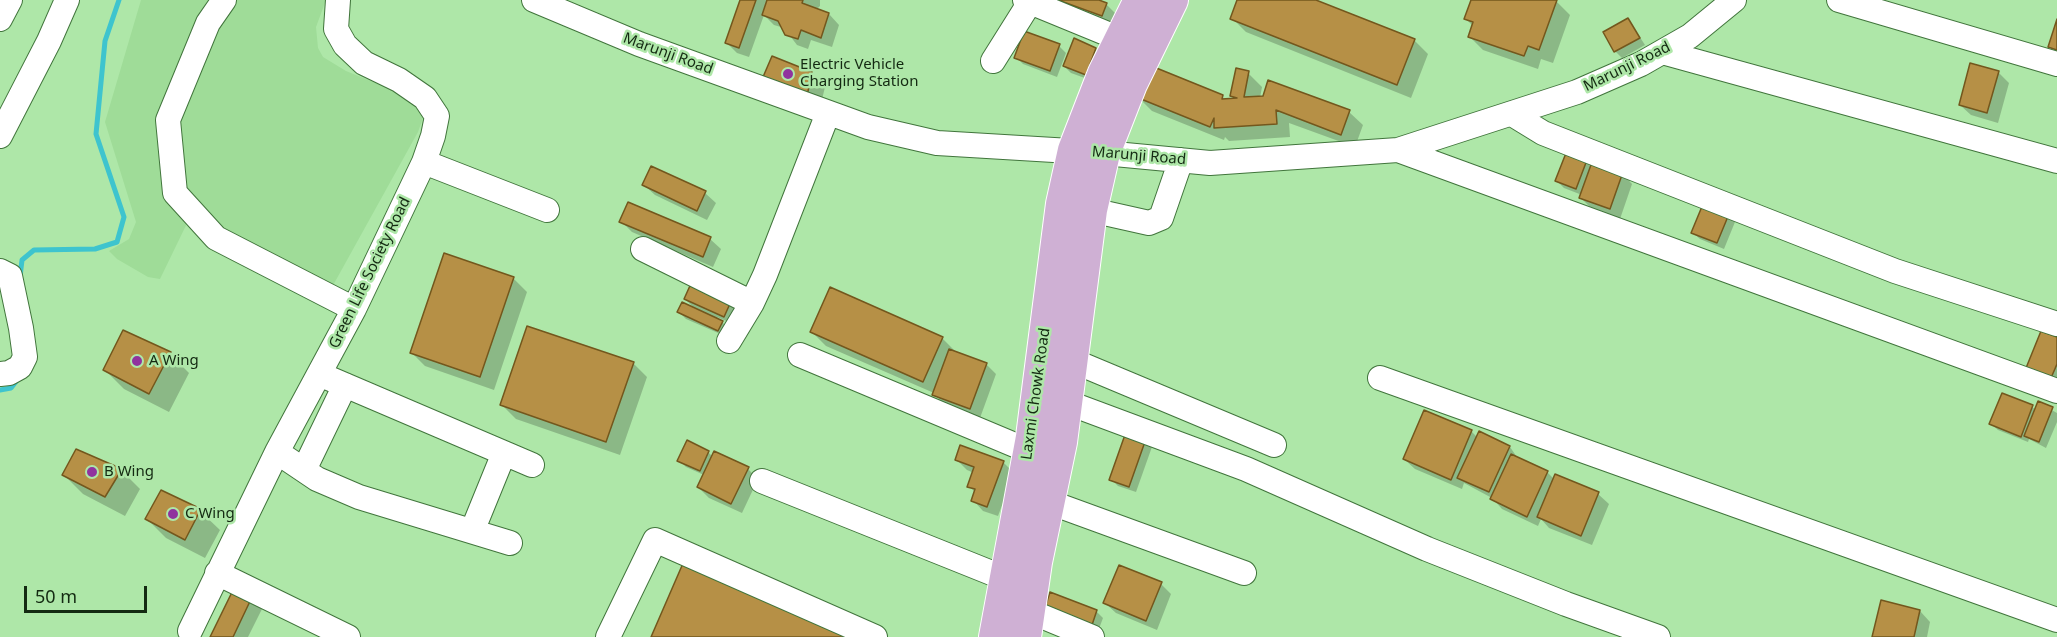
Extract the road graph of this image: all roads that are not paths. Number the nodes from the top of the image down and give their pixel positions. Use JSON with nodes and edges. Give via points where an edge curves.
{"nodes":[{"id":1,"x":10,"y":0,"type":"edge"},
{"id":2,"x":67,"y":0,"type":"edge"},
{"id":3,"x":224,"y":0,"type":"edge"},
{"id":4,"x":338,"y":0,"type":"edge"},
{"id":5,"x":534,"y":0,"type":"edge"},
{"id":6,"x":1140,"y":0,"type":"edge"},
{"id":7,"x":1172,"y":0,"type":"edge"},
{"id":8,"x":1734,"y":0,"type":"edge"},
{"id":9,"x":1839,"y":0,"type":"edge"},
{"id":10,"x":1027,"y":1,"type":"edge"},
{"id":11,"x":0,"y":19,"type":"edge"},
{"id":12,"x":1120,"y":39,"type":"junction"},
{"id":13,"x":1662,"y":52,"type":"junction"},
{"id":14,"x":993,"y":61,"type":"dead end"},
{"id":15,"x":2057,"y":64,"type":"edge"},
{"id":16,"x":828,"y":113,"type":"junction"},
{"id":17,"x":1512,"y":114,"type":"junction"},
{"id":18,"x":0,"y":136,"type":"edge"},
{"id":19,"x":1398,"y":150,"type":"junction"},
{"id":20,"x":1089,"y":152,"type":"junction"},
{"id":21,"x":1181,"y":160,"type":"junction"},
{"id":22,"x":2057,"y":161,"type":"edge"},
{"id":23,"x":424,"y":162,"type":"junction"},
{"id":24,"x":547,"y":210,"type":"dead end"},
{"id":25,"x":1091,"y":210,"type":"junction"},
{"id":26,"x":643,"y":249,"type":"dead end"},
{"id":27,"x":0,"y":271,"type":"edge"},
{"id":28,"x":752,"y":303,"type":"junction"},
{"id":29,"x":354,"y":309,"type":"junction"},
{"id":30,"x":2057,"y":324,"type":"edge"},
{"id":31,"x":729,"y":341,"type":"dead end"},
{"id":32,"x":800,"y":356,"type":"dead end"},
{"id":33,"x":1071,"y":360,"type":"junction"},
{"id":34,"x":0,"y":374,"type":"edge"},
{"id":35,"x":319,"y":374,"type":"junction"},
{"id":36,"x":1380,"y":378,"type":"dead end"},
{"id":37,"x":345,"y":385,"type":"junction"},
{"id":38,"x":2057,"y":391,"type":"edge"},
{"id":39,"x":1066,"y":402,"type":"junction"},
{"id":40,"x":1274,"y":445,"type":"dead end"},
{"id":41,"x":1029,"y":451,"type":"junction"},
{"id":42,"x":277,"y":452,"type":"junction"},
{"id":43,"x":504,"y":453,"type":"junction"},
{"id":44,"x":532,"y":465,"type":"dead end"},
{"id":45,"x":304,"y":470,"type":"junction"},
{"id":46,"x":762,"y":481,"type":"dead end"},
{"id":47,"x":1048,"y":502,"type":"junction"},
{"id":48,"x":473,"y":529,"type":"junction"},
{"id":49,"x":510,"y":543,"type":"dead end"},
{"id":50,"x":217,"y":573,"type":"junction"},
{"id":51,"x":1244,"y":573,"type":"dead end"},
{"id":52,"x":1004,"y":578,"type":"junction"},
{"id":53,"x":2057,"y":620,"type":"edge"},
{"id":54,"x":1015,"y":624,"type":"edge"},
{"id":55,"x":190,"y":631,"type":"dead end"},
{"id":56,"x":348,"y":637,"type":"edge"},
{"id":57,"x":608,"y":637,"type":"edge"},
{"id":58,"x":875,"y":637,"type":"edge"},
{"id":59,"x":1092,"y":637,"type":"edge"},
{"id":60,"x":1658,"y":637,"type":"edge"}],
"edges":[{"from":1,"to":11,"type":"street"},
{"from":2,"to":18,"type":"street"},
{"from":3,"to":29,"type":"street","via":[[208,23],[168,120],[175,193],[216,238]]},
{"from":4,"to":23,"type":"street","name":"Green Life Society Road","via":[[336,29],[345,45],[364,63],[425,98],[437,116]]},
{"from":5,"to":16,"type":"street","name":"Marunji Road","via":[[639,44]]},
{"from":6,"to":12,"type":"main road"},
{"from":7,"to":20,"type":"main road","via":[[1131,84]]},
{"from":8,"to":13,"type":"street","name":"Marunji Road","via":[[1690,36]]},
{"from":9,"to":15,"type":"street"},
{"from":10,"to":12,"type":"street"},
{"from":10,"to":14,"type":"street"},
{"from":12,"to":20,"type":"main road","via":[[1104,73]]},
{"from":13,"to":17,"type":"street","name":"Marunji Road","via":[[1576,92]]},
{"from":13,"to":22,"type":"street"},
{"from":16,"to":20,"type":"street","name":"Marunji Road","via":[[937,143]]},
{"from":16,"to":28,"type":"street"},
{"from":17,"to":19,"type":"street","name":"Marunji Road"},
{"from":17,"to":30,"type":"street","via":[[1543,133],[1895,271]]},
{"from":19,"to":21,"type":"street","name":"Marunji Road","via":[[1210,163]]},
{"from":19,"to":38,"type":"street"},
{"from":20,"to":21,"type":"street","name":"Marunji Road"},
{"from":20,"to":25,"type":"main road","name":"Laxmi Chowk Road"},
{"from":20,"to":41,"type":"main road","name":"Laxmi Chowk Road","via":[[1062,204]]},
{"from":21,"to":25,"type":"street","via":[[1161,218],[1149,223]]},
{"from":23,"to":24,"type":"street"},
{"from":23,"to":29,"type":"street","name":"Green Life Society Road"},
{"from":25,"to":33,"type":"main road","name":"Laxmi Chowk Road"},
{"from":26,"to":28,"type":"street"},
{"from":27,"to":34,"type":"street","via":[[10,276],[25,357],[20,367]]},
{"from":28,"to":31,"type":"street"},
{"from":29,"to":35,"type":"street","name":"Green Life Society Road"},
{"from":32,"to":41,"type":"street"},
{"from":33,"to":39,"type":"main road","name":"Laxmi Chowk Road"},
{"from":33,"to":40,"type":"street"},
{"from":35,"to":37,"type":"street"},
{"from":35,"to":42,"type":"street","name":"Green Life Society Road"},
{"from":36,"to":53,"type":"street"},
{"from":37,"to":43,"type":"street"},
{"from":37,"to":45,"type":"street"},
{"from":39,"to":47,"type":"main road","name":"Laxmi Chowk Road"},
{"from":39,"to":60,"type":"street","via":[[1246,470],[1427,549]]},
{"from":41,"to":52,"type":"main road","name":"Laxmi Chowk Road"},
{"from":42,"to":45,"type":"street"},
{"from":42,"to":50,"type":"street","name":"Green Life Society Road"},
{"from":43,"to":44,"type":"street"},
{"from":43,"to":48,"type":"street"},
{"from":45,"to":48,"type":"street","via":[[359,497]]},
{"from":46,"to":52,"type":"street"},
{"from":47,"to":51,"type":"street"},
{"from":47,"to":54,"type":"main road","name":"Laxmi Chowk Road"},
{"from":48,"to":49,"type":"street"},
{"from":50,"to":55,"type":"street","name":"Green Life Society Road"},
{"from":50,"to":56,"type":"street"},
{"from":52,"to":54,"type":"main road","name":"Laxmi Chowk Road"},
{"from":54,"to":59,"type":"street"},
{"from":57,"to":58,"type":"street","via":[[655,540]]}]}
